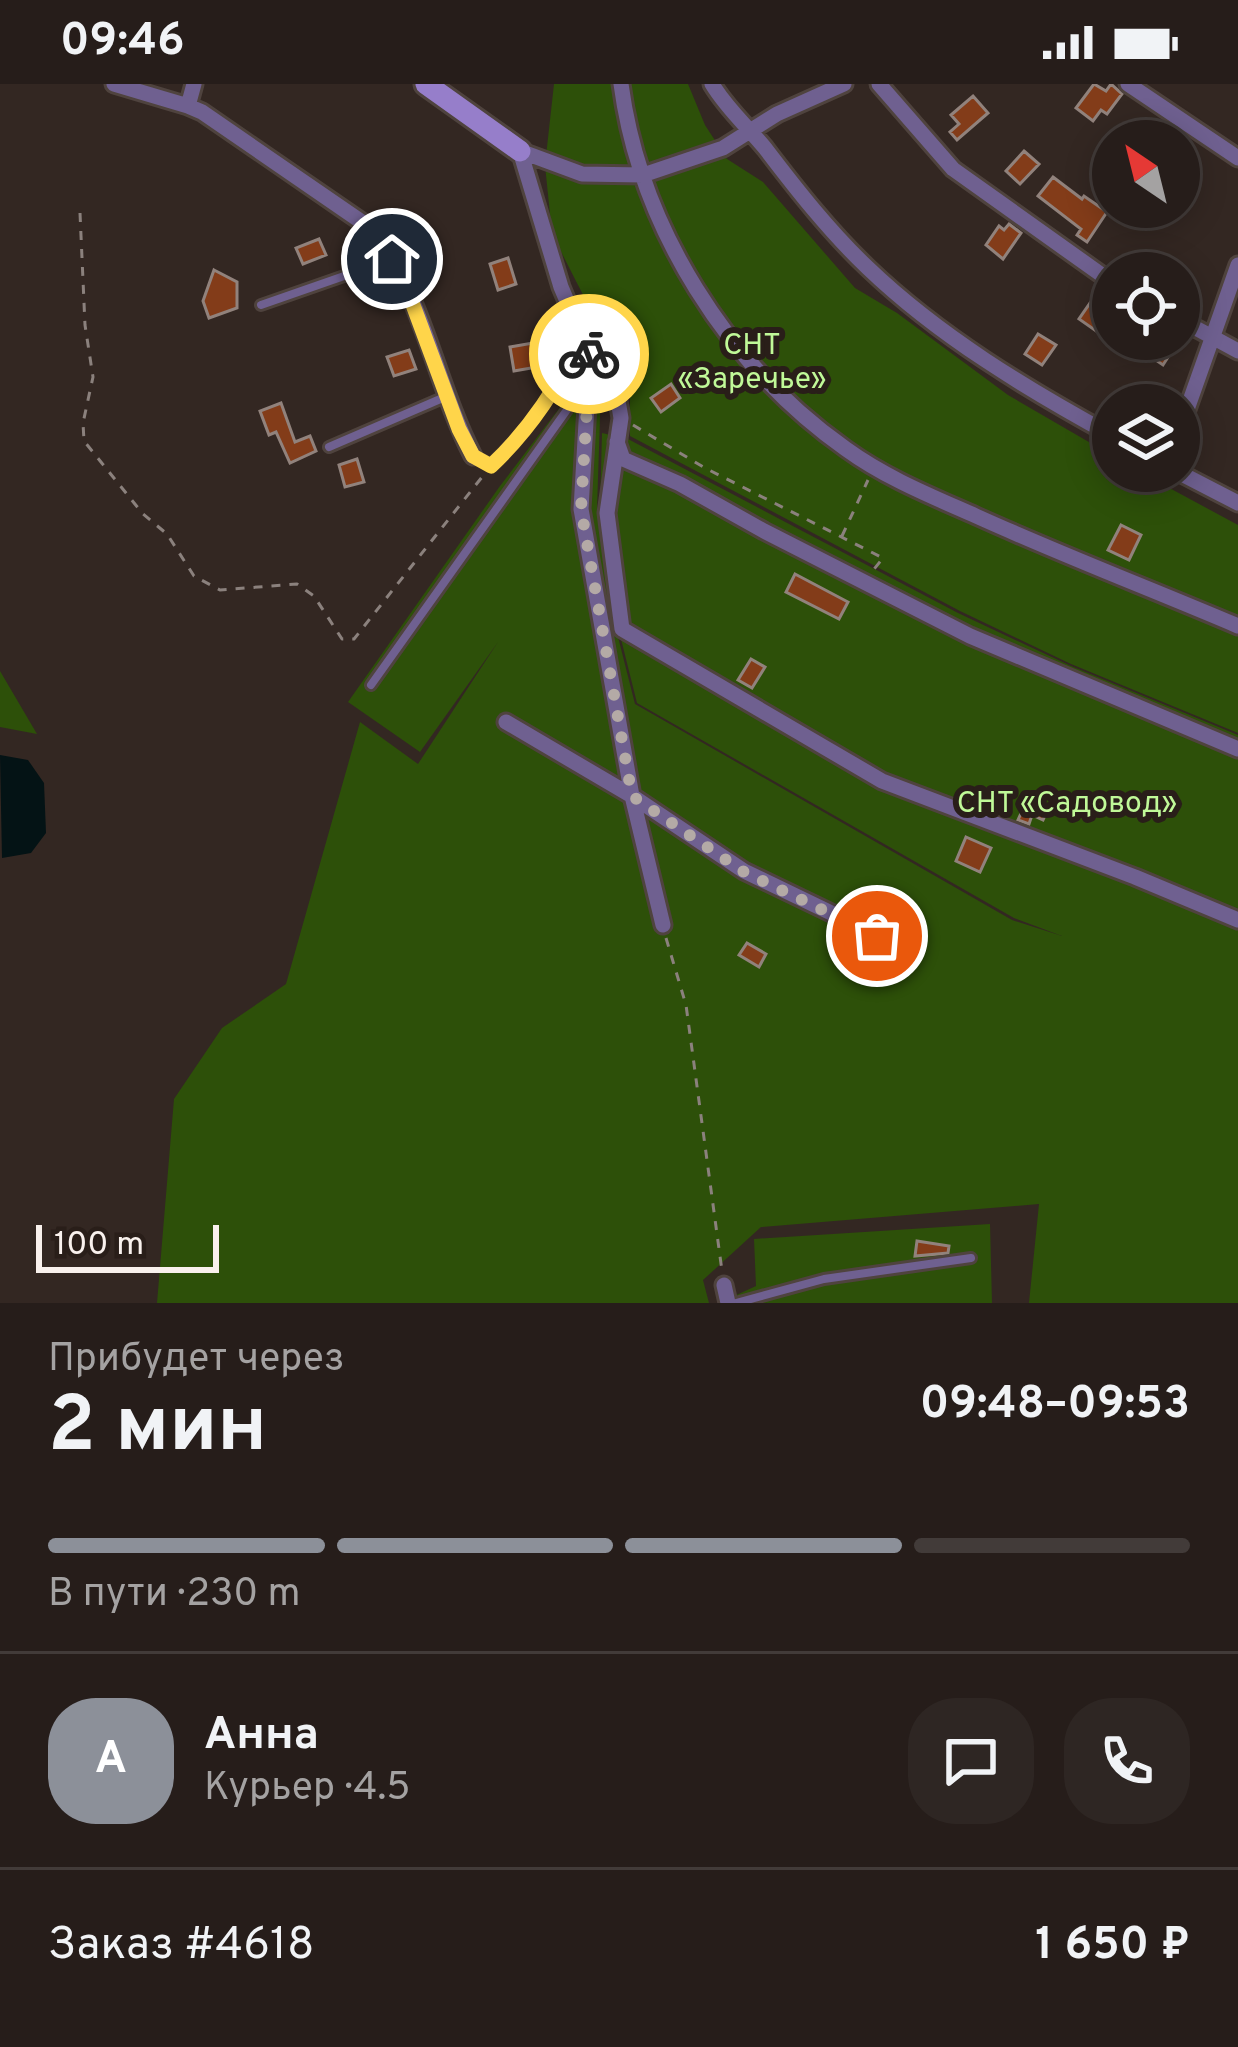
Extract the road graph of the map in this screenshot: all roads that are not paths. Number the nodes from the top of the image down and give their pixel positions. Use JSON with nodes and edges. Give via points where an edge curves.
{"nodes":[{"id":1,"x":114,"y":84,"type":"edge"},
{"id":2,"x":194,"y":84,"type":"edge"},
{"id":3,"x":426,"y":84,"type":"edge"},
{"id":4,"x":621,"y":84,"type":"edge"},
{"id":5,"x":712,"y":84,"type":"edge"},
{"id":6,"x":844,"y":84,"type":"edge"},
{"id":7,"x":860,"y":84,"type":"edge"},
{"id":8,"x":879,"y":84,"type":"edge"},
{"id":9,"x":1128,"y":84,"type":"edge"},
{"id":10,"x":188,"y":106,"type":"junction"},
{"id":11,"x":749,"y":129,"type":"junction"},
{"id":12,"x":520,"y":151,"type":"junction"},
{"id":13,"x":1238,"y":158,"type":"edge"},
{"id":14,"x":643,"y":175,"type":"junction"},
{"id":15,"x":392,"y":259,"type":"junction"},
{"id":16,"x":1238,"y":265,"type":"edge"},
{"id":17,"x":1092,"y":268,"type":"edge"},
{"id":18,"x":261,"y":305,"type":"dead end"},
{"id":19,"x":1200,"y":331,"type":"edge"},
{"id":20,"x":580,"y":335,"type":"junction"},
{"id":21,"x":1213,"y":338,"type":"junction"},
{"id":22,"x":1238,"y":351,"type":"edge"},
{"id":23,"x":594,"y":365,"type":"junction"},
{"id":24,"x":1196,"y":384,"type":"edge"},
{"id":25,"x":588,"y":388,"type":"junction"},
{"id":26,"x":446,"y":397,"type":"junction"},
{"id":27,"x":1092,"y":423,"type":"edge"},
{"id":28,"x":617,"y":441,"type":"junction"},
{"id":29,"x":328,"y":447,"type":"dead end"},
{"id":30,"x":473,"y":456,"type":"joint"},
{"id":31,"x":1200,"y":483,"type":"edge"},
{"id":32,"x":1238,"y":503,"type":"edge"},
{"id":33,"x":1238,"y":626,"type":"edge"},
{"id":34,"x":371,"y":685,"type":"dead end"},
{"id":35,"x":506,"y":722,"type":"dead end"},
{"id":36,"x":1238,"y":749,"type":"edge"},
{"id":37,"x":632,"y":796,"type":"junction"},
{"id":38,"x":1238,"y":920,"type":"edge"},
{"id":39,"x":662,"y":925,"type":"road end"},
{"id":40,"x":910,"y":951,"type":"dead end"},
{"id":41,"x":971,"y":1258,"type":"dead end"},
{"id":42,"x":724,"y":1285,"type":"road end"},
{"id":43,"x":732,"y":1303,"type":"edge"}],
"edges":[{"from":1,"to":10,"type":"street"},
{"from":2,"to":10,"type":"street"},
{"from":3,"to":12,"type":"street"},
{"from":4,"to":14,"type":"street"},
{"from":5,"to":11,"type":"street"},
{"from":6,"to":11,"type":"street"},
{"from":7,"to":8,"type":"street"},
{"from":8,"to":17,"type":"street","via":[[953,169]]},
{"from":9,"to":13,"type":"street"},
{"from":10,"to":15,"type":"street","via":[[372,229]]},
{"from":11,"to":14,"type":"street","via":[[723,148]]},
{"from":11,"to":27,"type":"street","via":[[868,269],[951,337]]},
{"from":12,"to":14,"type":"street","via":[[581,174]]},
{"from":12,"to":20,"type":"street"},
{"from":14,"to":33,"type":"street","via":[[684,268],[788,402],[874,467]]},
{"from":15,"to":18,"type":"lane"},
{"from":15,"to":26,"type":"street"},
{"from":16,"to":21,"type":"street"},
{"from":19,"to":21,"type":"street"},
{"from":20,"to":23,"type":"street"},
{"from":20,"to":30,"type":"lane","via":[[533,418],[491,466]]},
{"from":21,"to":22,"type":"street"},
{"from":21,"to":24,"type":"street"},
{"from":23,"to":25,"type":"street"},
{"from":23,"to":28,"type":"street","via":[[617,395]]},
{"from":25,"to":34,"type":"lane"},
{"from":25,"to":37,"type":"street","via":[[581,509]]},
{"from":26,"to":29,"type":"lane"},
{"from":26,"to":30,"type":"street"},
{"from":28,"to":36,"type":"street","via":[[623,459],[1013,656]]},
{"from":28,"to":38,"type":"street","via":[[607,513],[622,629],[882,781]]},
{"from":31,"to":32,"type":"street"},
{"from":35,"to":37,"type":"street"},
{"from":37,"to":39,"type":"street"},
{"from":37,"to":40,"type":"street","via":[[744,872]]},
{"from":41,"to":43,"type":"lane"},
{"from":42,"to":43,"type":"street"}]}
